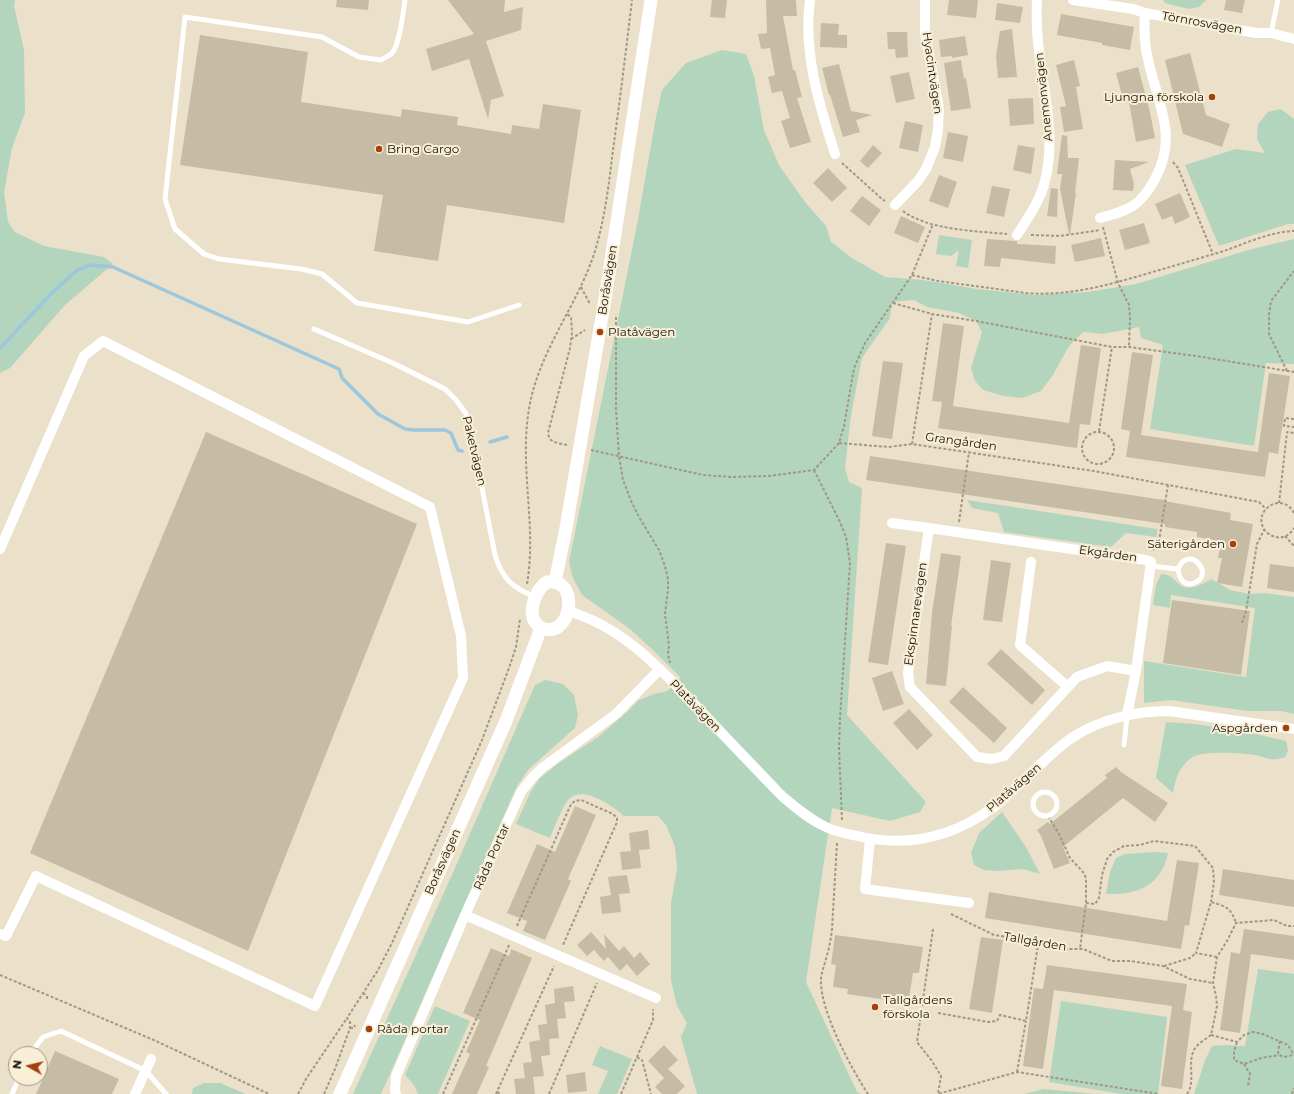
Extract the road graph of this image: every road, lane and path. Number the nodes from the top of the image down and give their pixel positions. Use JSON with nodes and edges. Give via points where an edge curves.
{"nodes":[{"id":1,"x":405,"y":0,"type":"edge"},
{"id":2,"x":632,"y":0,"type":"edge"},
{"id":3,"x":651,"y":0,"type":"edge"},
{"id":4,"x":810,"y":0,"type":"edge"},
{"id":5,"x":924,"y":0,"type":"edge"},
{"id":6,"x":1037,"y":0,"type":"edge"},
{"id":7,"x":1073,"y":0,"type":"edge"},
{"id":8,"x":1278,"y":0,"type":"edge"},
{"id":9,"x":1132,"y":5,"type":"edge"},
{"id":10,"x":1145,"y":14,"type":"junction"},
{"id":11,"x":1270,"y":33,"type":"junction"},
{"id":12,"x":1294,"y":38,"type":"edge"},
{"id":13,"x":835,"y":154,"type":"joint"},
{"id":14,"x":1164,"y":158,"type":"junction"},
{"id":15,"x":895,"y":205,"type":"junction"},
{"id":16,"x":1100,"y":218,"type":"joint"},
{"id":17,"x":932,"y":224,"type":"junction"},
{"id":18,"x":1103,"y":229,"type":"junction"},
{"id":19,"x":1294,"y":231,"type":"edge"},
{"id":20,"x":1017,"y":235,"type":"junction"},
{"id":21,"x":1213,"y":254,"type":"junction"},
{"id":22,"x":1294,"y":271,"type":"edge"},
{"id":23,"x":912,"y":275,"type":"junction"},
{"id":24,"x":1118,"y":283,"type":"junction"},
{"id":25,"x":581,"y":287,"type":"junction"},
{"id":26,"x":893,"y":303,"type":"junction"},
{"id":27,"x":590,"y":304,"type":"dead end"},
{"id":28,"x":519,"y":305,"type":"dead end"},
{"id":29,"x":567,"y":314,"type":"junction"},
{"id":30,"x":932,"y":314,"type":"junction"},
{"id":31,"x":314,"y":329,"type":"dead end"},
{"id":32,"x":615,"y":329,"type":"dead end"},
{"id":33,"x":585,"y":330,"type":"dead end"},
{"id":34,"x":571,"y":340,"type":"junction"},
{"id":35,"x":1112,"y":347,"type":"junction"},
{"id":36,"x":1129,"y":347,"type":"junction"},
{"id":37,"x":1287,"y":371,"type":"junction"},
{"id":38,"x":1294,"y":372,"type":"edge"},
{"id":39,"x":1294,"y":419,"type":"edge"},
{"id":40,"x":1294,"y":428,"type":"edge"},
{"id":41,"x":1099,"y":431,"type":"junction"},
{"id":42,"x":1294,"y":433,"type":"edge"},
{"id":43,"x":557,"y":443,"type":"dead end"},
{"id":44,"x":839,"y":443,"type":"junction"},
{"id":45,"x":912,"y":444,"type":"junction"},
{"id":46,"x":601,"y":452,"type":"dead end"},
{"id":47,"x":969,"y":452,"type":"junction"},
{"id":48,"x":619,"y":456,"type":"junction"},
{"id":49,"x":1095,"y":464,"type":"junction"},
{"id":50,"x":814,"y":470,"type":"junction"},
{"id":51,"x":1094,"y":470,"type":"junction"},
{"id":52,"x":1168,"y":485,"type":"junction"},
{"id":53,"x":1279,"y":503,"type":"junction"},
{"id":54,"x":1266,"y":508,"type":"junction"},
{"id":55,"x":1294,"y":513,"type":"edge"},
{"id":56,"x":892,"y":523,"type":"dead end"},
{"id":57,"x":929,"y":528,"type":"junction"},
{"id":58,"x":1294,"y":528,"type":"edge"},
{"id":59,"x":1264,"y":530,"type":"junction"},
{"id":60,"x":958,"y":532,"type":"junction"},
{"id":61,"x":1285,"y":536,"type":"junction"},
{"id":62,"x":1294,"y":546,"type":"edge"},
{"id":63,"x":0,"y":549,"type":"edge"},
{"id":64,"x":1032,"y":562,"type":"dead end"},
{"id":65,"x":1149,"y":563,"type":"junction"},
{"id":66,"x":1178,"y":569,"type":"junction"},
{"id":67,"x":555,"y":582,"type":"junction"},
{"id":68,"x":531,"y":594,"type":"junction"},
{"id":69,"x":568,"y":611,"type":"junction"},
{"id":70,"x":521,"y":614,"type":"dead end"},
{"id":71,"x":1242,"y":624,"type":"dead end"},
{"id":72,"x":541,"y":628,"type":"junction"},
{"id":73,"x":660,"y":669,"type":"junction"},
{"id":74,"x":1136,"y":671,"type":"junction"},
{"id":75,"x":669,"y":679,"type":"junction"},
{"id":76,"x":1068,"y":687,"type":"junction"},
{"id":77,"x":1127,"y":715,"type":"junction"},
{"id":78,"x":1294,"y":729,"type":"edge"},
{"id":79,"x":1124,"y":745,"type":"dead end"},
{"id":80,"x":1048,"y":816,"type":"junction"},
{"id":81,"x":840,"y":832,"type":"junction"},
{"id":82,"x":870,"y":839,"type":"junction"},
{"id":83,"x":1211,"y":902,"type":"junction"},
{"id":84,"x":969,"y":903,"type":"dead end"},
{"id":85,"x":1086,"y":903,"type":"junction"},
{"id":86,"x":951,"y":914,"type":"dead end"},
{"id":87,"x":465,"y":915,"type":"junction"},
{"id":88,"x":1236,"y":922,"type":"junction"},
{"id":89,"x":1294,"y":926,"type":"edge"},
{"id":90,"x":933,"y":929,"type":"dead end"},
{"id":91,"x":0,"y":934,"type":"edge"},
{"id":92,"x":1038,"y":945,"type":"junction"},
{"id":93,"x":1080,"y":949,"type":"junction"},
{"id":94,"x":1196,"y":953,"type":"junction"},
{"id":95,"x":1217,"y":957,"type":"junction"},
{"id":96,"x":1163,"y":966,"type":"junction"},
{"id":97,"x":601,"y":974,"type":"junction"},
{"id":98,"x":0,"y":976,"type":"edge"},
{"id":99,"x":1213,"y":983,"type":"junction"},
{"id":100,"x":363,"y":993,"type":"junction"},
{"id":101,"x":656,"y":998,"type":"joint"},
{"id":102,"x":367,"y":999,"type":"dead end"},
{"id":103,"x":938,"y":1013,"type":"dead end"},
{"id":104,"x":347,"y":1018,"type":"junction"},
{"id":105,"x":1026,"y":1020,"type":"junction"},
{"id":106,"x":355,"y":1025,"type":"dead end"},
{"id":107,"x":350,"y":1028,"type":"junction"},
{"id":108,"x":1212,"y":1035,"type":"junction"},
{"id":109,"x":1280,"y":1041,"type":"junction"},
{"id":110,"x":1237,"y":1042,"type":"junction"},
{"id":111,"x":36,"y":1046,"type":"edge"},
{"id":112,"x":1279,"y":1055,"type":"junction"},
{"id":113,"x":1293,"y":1055,"type":"edge"},
{"id":114,"x":637,"y":1057,"type":"junction"},
{"id":115,"x":151,"y":1059,"type":"dead end"},
{"id":116,"x":1244,"y":1064,"type":"junction"},
{"id":117,"x":146,"y":1071,"type":"junction"},
{"id":118,"x":1017,"y":1072,"type":"junction"},
{"id":119,"x":1248,"y":1086,"type":"dead end"},
{"id":120,"x":1294,"y":1088,"type":"edge"},
{"id":121,"x":497,"y":1092,"type":"dead end"},
{"id":122,"x":135,"y":1094,"type":"edge"},
{"id":123,"x":166,"y":1094,"type":"edge"},
{"id":124,"x":269,"y":1094,"type":"edge"},
{"id":125,"x":298,"y":1094,"type":"edge"},
{"id":126,"x":324,"y":1094,"type":"edge"},
{"id":127,"x":340,"y":1094,"type":"edge"},
{"id":128,"x":396,"y":1094,"type":"edge"},
{"id":129,"x":501,"y":1094,"type":"edge"},
{"id":130,"x":549,"y":1094,"type":"edge"},
{"id":131,"x":621,"y":1094,"type":"edge"},
{"id":132,"x":651,"y":1094,"type":"edge"},
{"id":133,"x":868,"y":1094,"type":"edge"},
{"id":134,"x":1159,"y":1094,"type":"edge"},
{"id":135,"x":1187,"y":1094,"type":"edge"},
{"id":136,"x":1292,"y":1094,"type":"edge"}],
"edges":[{"from":1,"to":28,"type":"lane","via":[[396,45],[392,53],[381,60],[359,57],[322,38],[185,16],[165,200],[175,229],[204,254],[218,259],[322,274],[357,303],[468,322]]},
{"from":2,"to":25,"type":"path","via":[[607,196],[595,251]]},
{"from":3,"to":67,"type":"street","name":"Boråsvägen","via":[[605,299]]},
{"from":4,"to":13,"type":"street","via":[[808,30],[813,80]]},
{"from":5,"to":15,"type":"street","name":"Hyacintvägen","via":[[925,33],[939,109],[938,129],[935,147],[926,169]]},
{"from":6,"to":20,"type":"street","name":"Anemonvägen","via":[[1036,21],[1050,131],[1049,162],[1045,183],[1036,206]]},
{"from":7,"to":9,"type":"street","name":"Törnrosvägen"},
{"from":8,"to":11,"type":"lane"},
{"from":9,"to":10,"type":"street","name":"Törnrosvägen"},
{"from":10,"to":11,"type":"street","name":"Törnrosvägen","via":[[1256,33]]},
{"from":10,"to":14,"type":"street","via":[[1144,33],[1148,59],[1166,132]]},
{"from":11,"to":12,"type":"street","name":"Törnrosvägen"},
{"from":13,"to":15,"type":"path","via":[[882,199]]},
{"from":14,"to":16,"type":"street","via":[[1160,171],[1143,199],[1125,212]]},
{"from":14,"to":21,"type":"path","via":[[1178,168]]},
{"from":15,"to":17,"type":"path","via":[[908,215]]},
{"from":16,"to":18,"type":"path"},
{"from":17,"to":20,"type":"path"},
{"from":17,"to":23,"type":"path"},
{"from":18,"to":20,"type":"path","via":[[1060,236]]},
{"from":18,"to":24,"type":"path"},
{"from":19,"to":21,"type":"path","via":[[1280,232]]},
{"from":21,"to":24,"type":"path"},
{"from":22,"to":37,"type":"path","via":[[1271,301],[1269,315],[1269,334]]},
{"from":23,"to":24,"type":"path","via":[[938,281],[1039,294]]},
{"from":23,"to":26,"type":"path"},
{"from":24,"to":36,"type":"path","via":[[1129,305]]},
{"from":25,"to":27,"type":"path"},
{"from":25,"to":29,"type":"path"},
{"from":26,"to":30,"type":"path"},
{"from":26,"to":44,"type":"path","via":[[865,343],[854,368]]},
{"from":29,"to":34,"type":"path","via":[[571,318]]},
{"from":29,"to":68,"type":"path","via":[[540,371],[529,408],[526,464]]},
{"from":30,"to":35,"type":"path"},
{"from":30,"to":45,"type":"path","name":"Grangården"},
{"from":31,"to":68,"type":"lane","name":"Paketvägen","via":[[395,364],[445,389],[456,400],[470,422],[498,566],[511,584]]},
{"from":32,"to":48,"type":"path"},
{"from":33,"to":34,"type":"path"},
{"from":34,"to":43,"type":"path","via":[[548,433],[548,438]]},
{"from":35,"to":36,"type":"path"},
{"from":35,"to":41,"type":"path"},
{"from":36,"to":37,"type":"path"},
{"from":37,"to":38,"type":"path"},
{"from":39,"to":40,"type":"path","via":[[1285,418],[1284,426]]},
{"from":41,"to":49,"type":"path","via":[[1085,438],[1082,447],[1084,457]]},
{"from":41,"to":49,"type":"path","via":[[1113,440],[1115,451],[1109,460]]},
{"from":42,"to":53,"type":"path","via":[[1287,432]]},
{"from":44,"to":45,"type":"path","via":[[889,447]]},
{"from":44,"to":50,"type":"path"},
{"from":45,"to":47,"type":"path","name":"Grangården"},
{"from":46,"to":48,"type":"path"},
{"from":47,"to":51,"type":"path","name":"Grangården"},
{"from":47,"to":60,"type":"path"},
{"from":48,"to":50,"type":"path","via":[[703,475],[769,476]]},
{"from":48,"to":75,"type":"path","via":[[623,480],[632,503],[659,550],[665,566],[668,589],[665,614],[672,675]]},
{"from":49,"to":51,"type":"path"},
{"from":50,"to":81,"type":"path","via":[[846,537],[850,563],[840,719]]},
{"from":51,"to":52,"type":"path"},
{"from":52,"to":54,"type":"path","via":[[1258,502]]},
{"from":52,"to":65,"type":"path","via":[[1159,541]]},
{"from":53,"to":54,"type":"path"},
{"from":53,"to":55,"type":"path","via":[[1287,505]]},
{"from":54,"to":59,"type":"path","via":[[1262,519]]},
{"from":56,"to":57,"type":"street"},
{"from":57,"to":60,"type":"street","name":"Ekgården"},
{"from":57,"to":76,"type":"street","name":"Ekspinnarevägen","via":[[908,673],[910,687],[977,757],[992,759],[1004,756]]},
{"from":58,"to":61,"type":"path"},
{"from":59,"to":61,"type":"path","via":[[1273,537]]},
{"from":59,"to":71,"type":"path","via":[[1257,544]]},
{"from":60,"to":65,"type":"street","name":"Ekgården"},
{"from":61,"to":62,"type":"path"},
{"from":63,"to":91,"type":"street","via":[[84,356],[103,341],[430,508],[461,636],[463,678],[315,1006],[36,876],[6,936]]},
{"from":64,"to":76,"type":"street","via":[[1020,645]]},
{"from":65,"to":66,"type":"lane"},
{"from":65,"to":74,"type":"street","name":"Ekgården"},
{"from":66,"to":66,"type":"lane","via":[[1183,561],[1193,559],[1202,566],[1203,573],[1200,580],[1190,584],[1180,579]]},
{"from":67,"to":68,"type":"street","via":[[547,582]]},
{"from":67,"to":69,"type":"street","via":[[563,585],[566,591]]},
{"from":68,"to":72,"type":"street","via":[[533,618],[536,625]]},
{"from":69,"to":72,"type":"street","via":[[556,629]]},
{"from":69,"to":73,"type":"street","name":"Platåvägen","via":[[603,625],[633,644]]},
{"from":70,"to":100,"type":"path","via":[[514,654],[482,740],[392,943]]},
{"from":72,"to":127,"type":"street","name":"Boråsvägen","via":[[506,721]]},
{"from":73,"to":75,"type":"street","name":"Platåvägen"},
{"from":73,"to":87,"type":"street","name":"Råda Portar","via":[[616,714],[542,768],[526,785]]},
{"from":74,"to":76,"type":"street","name":"Ekspinnarevägen","via":[[1107,666],[1077,677]]},
{"from":74,"to":77,"type":"street","name":"Ekgården"},
{"from":75,"to":81,"type":"street","name":"Platåvägen","via":[[782,796],[825,827]]},
{"from":77,"to":78,"type":"street","name":"Platåvägen","via":[[1169,711]]},
{"from":77,"to":79,"type":"lane"},
{"from":77,"to":82,"type":"street","name":"Platåvägen","via":[[1109,720],[1073,737],[993,808],[962,826],[922,839],[896,842]]},
{"from":80,"to":80,"type":"lane","via":[[1054,813],[1057,803],[1051,793],[1043,792],[1036,797],[1033,804],[1039,815]]},
{"from":80,"to":85,"type":"path","via":[[1070,858],[1086,878]]},
{"from":81,"to":82,"type":"street","name":"Platåvägen"},
{"from":81,"to":133,"type":"path","via":[[830,941],[822,971],[822,994],[836,1035]]},
{"from":82,"to":84,"type":"street","via":[[865,889]]},
{"from":83,"to":85,"type":"path","via":[[1213,868],[1195,846],[1154,840],[1140,845],[1124,846],[1113,852],[1107,859],[1102,875],[1099,898],[1095,904]]},
{"from":83,"to":88,"type":"path","via":[[1227,907]]},
{"from":83,"to":94,"type":"path"},
{"from":85,"to":93,"type":"path"},
{"from":86,"to":92,"type":"path","name":"Tallgården","via":[[994,935]]},
{"from":87,"to":97,"type":"street"},
{"from":87,"to":128,"type":"street","name":"Råda Portar","via":[[396,1076]]},
{"from":88,"to":89,"type":"path","via":[[1274,920],[1287,926]]},
{"from":88,"to":95,"type":"path"},
{"from":90,"to":118,"type":"path","via":[[917,1042],[940,1076],[938,1094]]},
{"from":92,"to":93,"type":"path","name":"Tallgården","via":[[1060,950]]},
{"from":92,"to":105,"type":"path"},
{"from":93,"to":96,"type":"path","name":"Tallgården","via":[[1112,961]]},
{"from":94,"to":95,"type":"path"},
{"from":94,"to":96,"type":"path","via":[[1190,958]]},
{"from":95,"to":99,"type":"path"},
{"from":96,"to":99,"type":"path","name":"Tallgården","via":[[1190,979]]},
{"from":97,"to":101,"type":"street"},
{"from":97,"to":130,"type":"path"},
{"from":98,"to":124,"type":"path","via":[[156,1042]]},
{"from":99,"to":108,"type":"path","via":[[1217,1006]]},
{"from":100,"to":102,"type":"path"},
{"from":100,"to":104,"type":"path"},
{"from":101,"to":114,"type":"path","via":[[653,1020]]},
{"from":103,"to":105,"type":"path","via":[[988,1022],[997,1021],[1000,1015]]},
{"from":104,"to":107,"type":"path"},
{"from":104,"to":125,"type":"path"},
{"from":105,"to":118,"type":"path"},
{"from":106,"to":107,"type":"path","via":[[354,1028]]},
{"from":107,"to":126,"type":"path"},
{"from":108,"to":110,"type":"path"},
{"from":108,"to":135,"type":"path","via":[[1194,1049],[1191,1083]]},
{"from":109,"to":110,"type":"path","via":[[1253,1032],[1244,1035]]},
{"from":109,"to":112,"type":"path"},
{"from":109,"to":113,"type":"path","via":[[1288,1045]]},
{"from":110,"to":116,"type":"path","via":[[1234,1060]]},
{"from":111,"to":117,"type":"lane","via":[[43,1037],[61,1031]]},
{"from":112,"to":113,"type":"path"},
{"from":112,"to":116,"type":"path"},
{"from":114,"to":131,"type":"path"},
{"from":114,"to":132,"type":"path","via":[[642,1060]]},
{"from":115,"to":117,"type":"street"},
{"from":116,"to":119,"type":"path","via":[[1250,1074]]},
{"from":117,"to":122,"type":"street"},
{"from":117,"to":123,"type":"lane"},
{"from":118,"to":134,"type":"path"},
{"from":120,"to":136,"type":"path"},
{"from":121,"to":129,"type":"path"}]}
